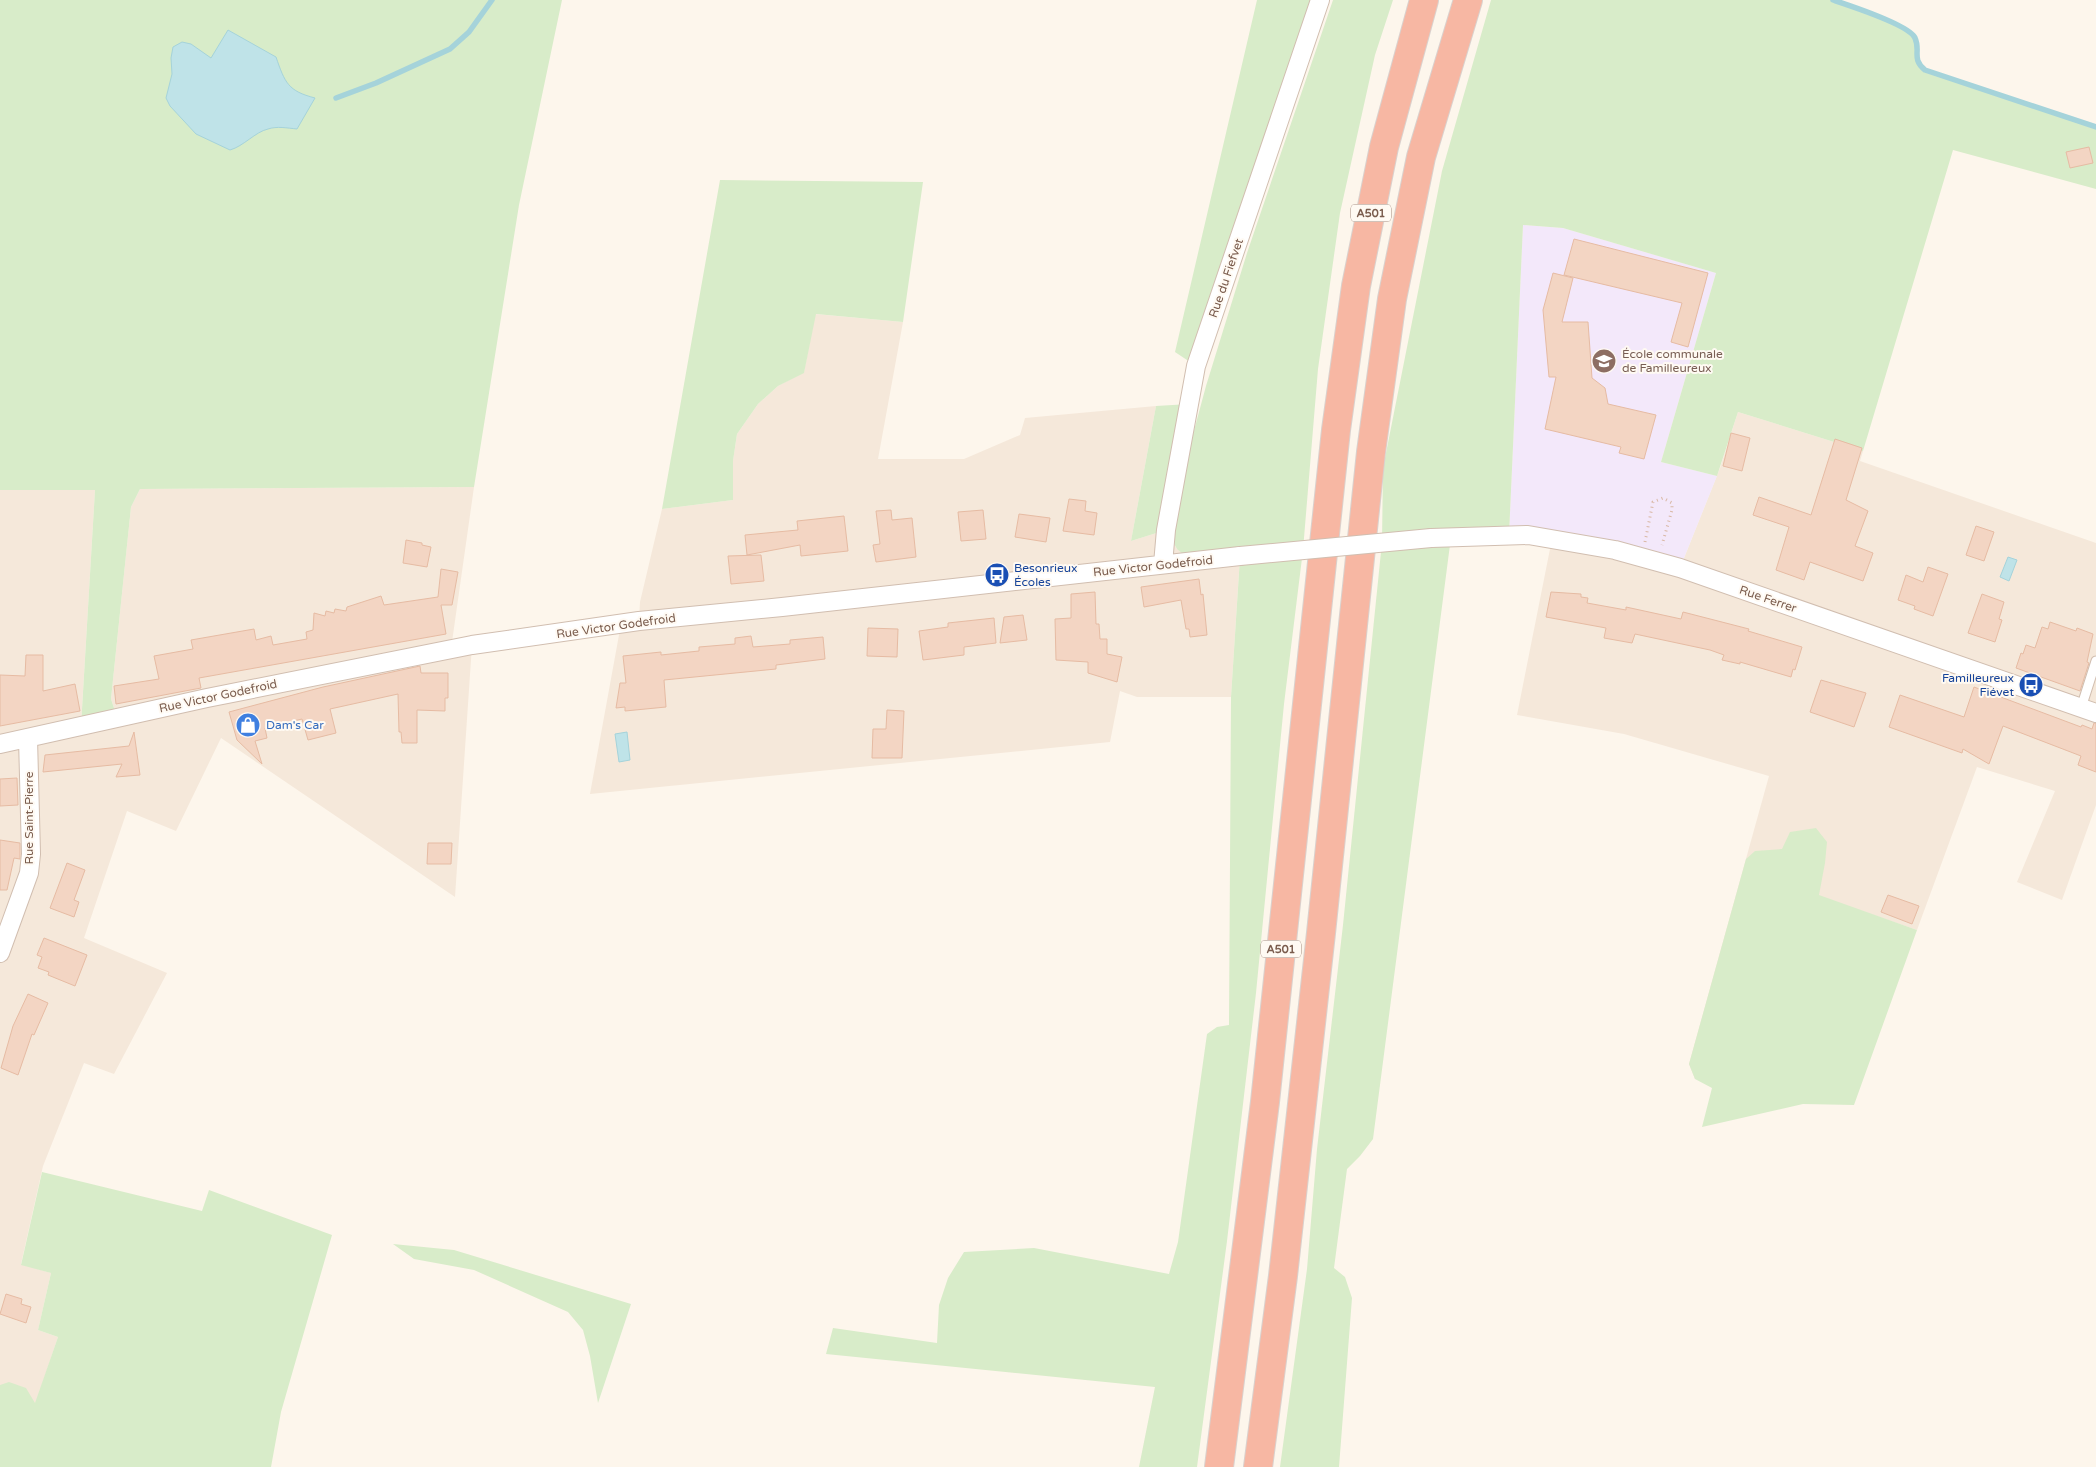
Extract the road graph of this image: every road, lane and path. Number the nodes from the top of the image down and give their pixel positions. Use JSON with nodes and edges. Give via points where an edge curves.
{"nodes":[{"id":1,"x":1320,"y":0,"type":"edge"},
{"id":2,"x":1424,"y":0,"type":"edge"},
{"id":3,"x":1468,"y":0,"type":"edge"},
{"id":4,"x":1475,"y":0,"type":"edge"},
{"id":5,"x":1447,"y":69,"type":"junction"},
{"id":6,"x":1431,"y":538,"type":"joint"},
{"id":7,"x":1638,"y":556,"type":"junction"},
{"id":8,"x":1163,"y":564,"type":"junction"},
{"id":9,"x":1667,"y":564,"type":"junction"},
{"id":10,"x":2096,"y":661,"type":"edge"},
{"id":11,"x":2089,"y":710,"type":"edge"},
{"id":12,"x":28,"y":738,"type":"junction"},
{"id":13,"x":0,"y":744,"type":"edge"},
{"id":14,"x":0,"y":953,"type":"edge"},
{"id":15,"x":1219,"y":1467,"type":"edge"},
{"id":16,"x":1258,"y":1467,"type":"edge"}],
"edges":[{"from":1,"to":8,"type":"street","name":"Rue du Fiefvet","via":[[1196,366],[1166,530]]},
{"from":2,"to":15,"type":"highway","number":"A501","via":[[1384,147],[1356,286],[1336,430],[1266,1092]]},
{"from":3,"to":5,"type":"highway","number":"A501"},
{"from":4,"to":5,"type":"highway"},
{"from":5,"to":16,"type":"highway","number":"A501","via":[[1422,157],[1394,289],[1372,442],[1316,981]]},
{"from":6,"to":7,"type":"street","name":"Rue Ferrer","via":[[1528,535]]},
{"from":6,"to":8,"type":"street","name":"Rue Victor Godefroid","bridge":true},
{"from":7,"to":9,"type":"street","name":"Rue Ferrer"},
{"from":7,"to":9,"type":"path","via":[[1644,546],[1653,502],[1663,498],[1672,503],[1661,551]]},
{"from":8,"to":12,"type":"street","name":"Rue Victor Godefroid","via":[[639,621],[472,645]]},
{"from":9,"to":11,"type":"street","name":"Rue Ferrer"},
{"from":10,"to":11,"type":"lane"},
{"from":12,"to":13,"type":"street","name":"Rue Victor Godefroid"},
{"from":12,"to":14,"type":"street","name":"Rue Saint-Pierre","via":[[31,854],[28,873]]}]}
